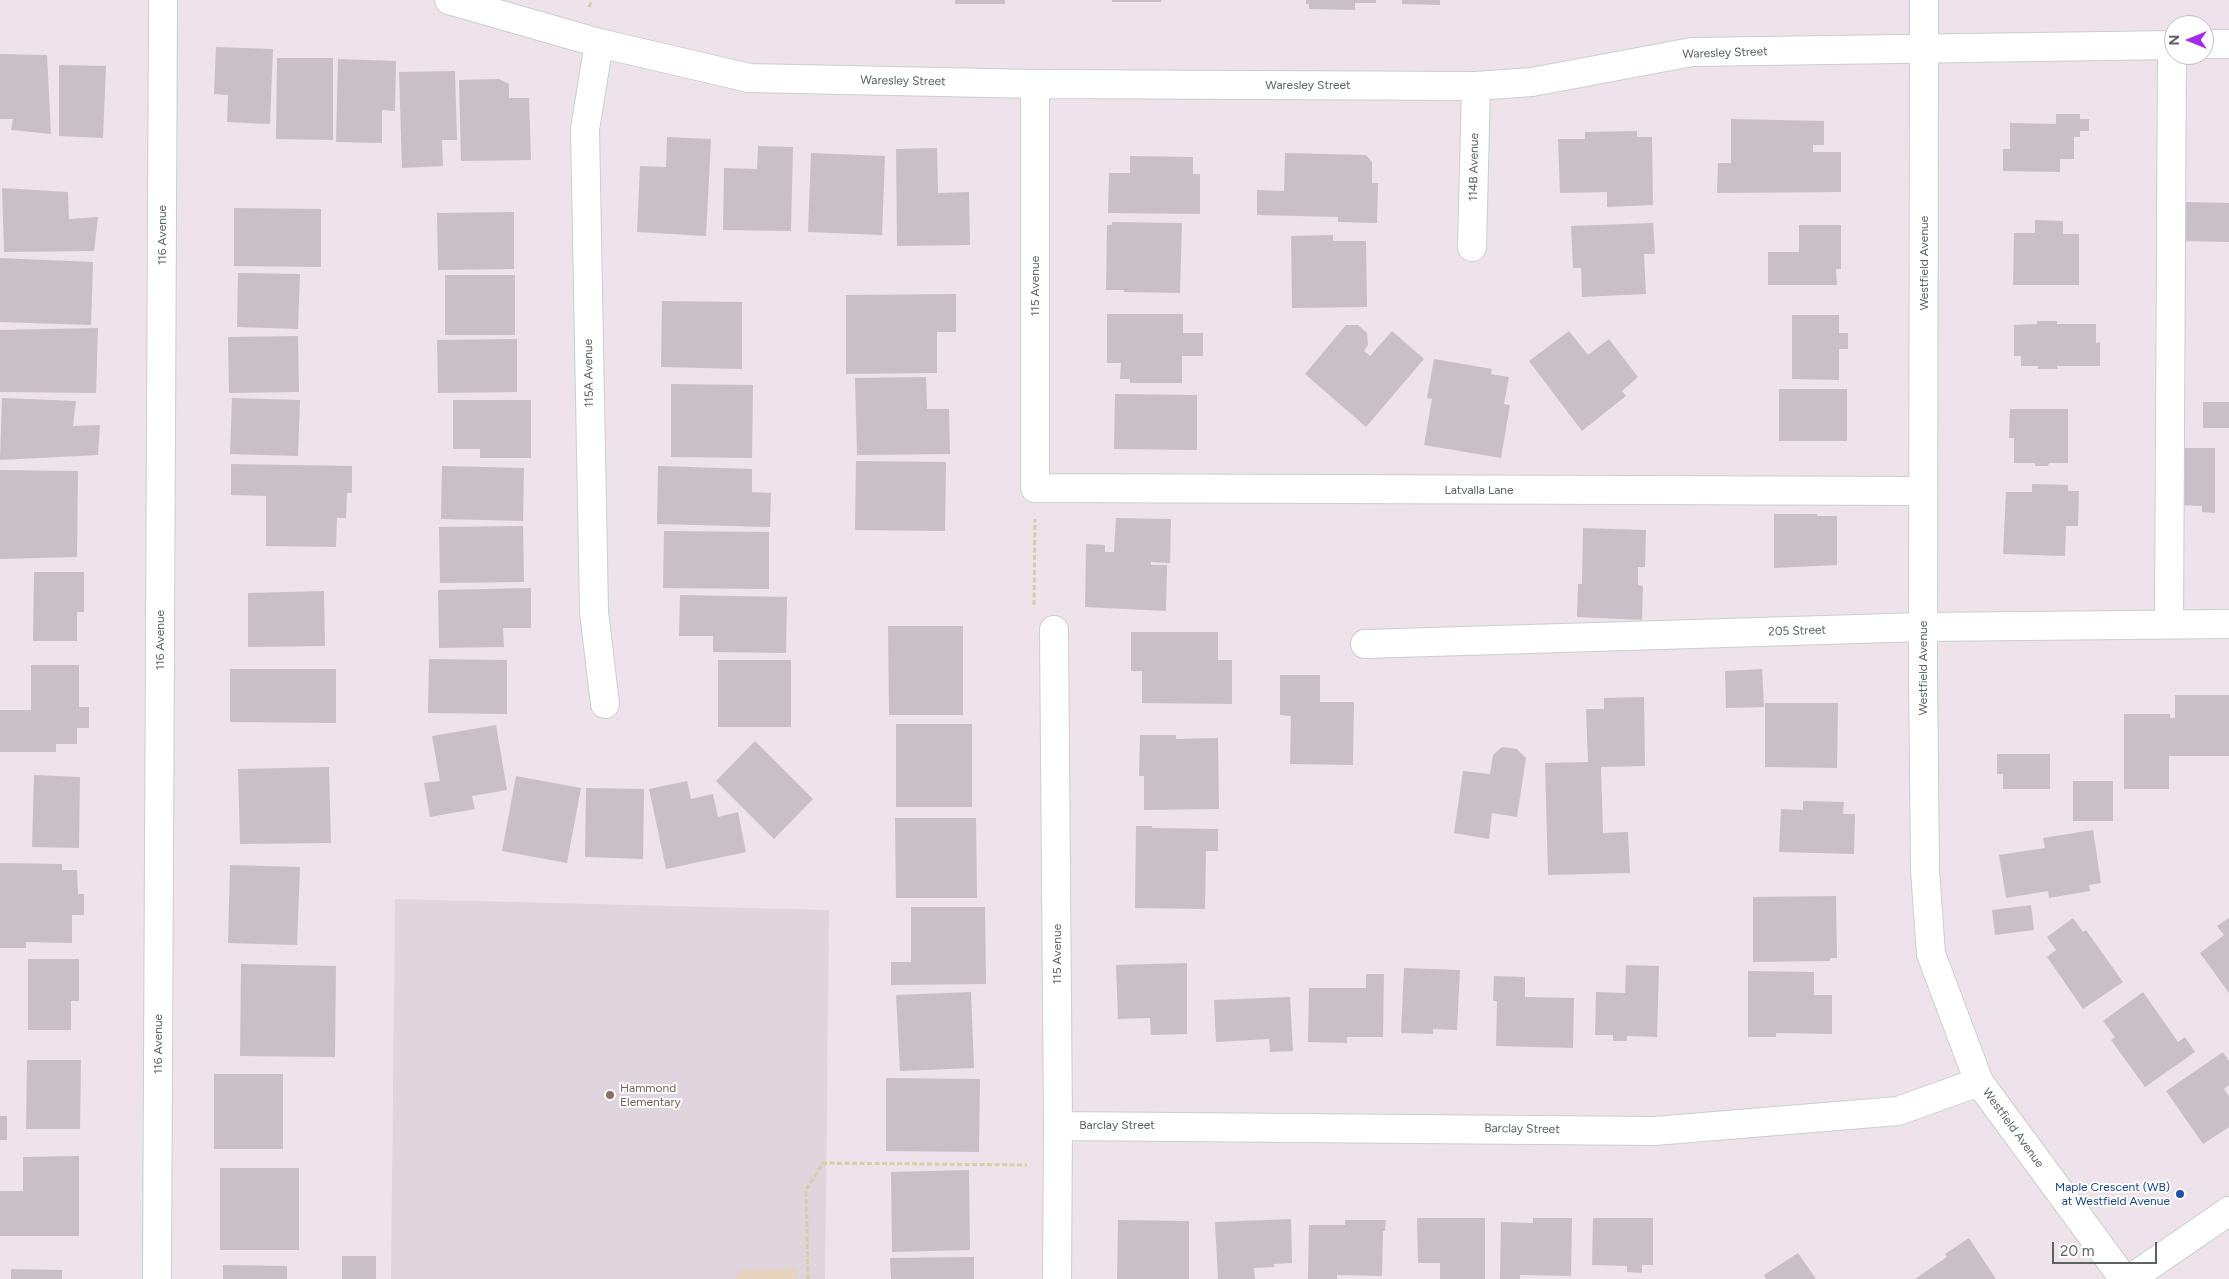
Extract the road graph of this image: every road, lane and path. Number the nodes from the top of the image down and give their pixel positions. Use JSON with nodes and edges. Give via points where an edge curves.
{"nodes":[{"id":1,"x":163,"y":0,"type":"edge"},
{"id":2,"x":449,"y":0,"type":"edge"},
{"id":3,"x":1924,"y":0,"type":"edge"},
{"id":4,"x":599,"y":44,"type":"junction"},
{"id":5,"x":2214,"y":44,"type":"edge"},
{"id":6,"x":2229,"y":44,"type":"edge"},
{"id":7,"x":2164,"y":45,"type":"edge"},
{"id":8,"x":1925,"y":49,"type":"junction"},
{"id":9,"x":2173,"y":65,"type":"edge"},
{"id":10,"x":1034,"y":84,"type":"junction"},
{"id":11,"x":1476,"y":86,"type":"junction"},
{"id":12,"x":1472,"y":248,"type":"dead end"},
{"id":13,"x":1035,"y":488,"type":"junction"},
{"id":14,"x":1923,"y":491,"type":"junction"},
{"id":15,"x":2169,"y":623,"type":"junction"},
{"id":16,"x":2229,"y":624,"type":"edge"},
{"id":17,"x":1924,"y":627,"type":"junction"},
{"id":18,"x":1054,"y":630,"type":"joint"},
{"id":19,"x":1365,"y":644,"type":"dead end"},
{"id":20,"x":605,"y":704,"type":"dead end"},
{"id":21,"x":1980,"y":1082,"type":"junction"},
{"id":22,"x":1058,"y":1126,"type":"junction"},
{"id":23,"x":1058,"y":1165,"type":"junction"},
{"id":24,"x":2229,"y":1211,"type":"edge"},
{"id":25,"x":157,"y":1279,"type":"edge"},
{"id":26,"x":808,"y":1279,"type":"edge"},
{"id":27,"x":1057,"y":1279,"type":"edge"},
{"id":28,"x":2124,"y":1279,"type":"edge"},
{"id":29,"x":2130,"y":1279,"type":"edge"}],
"edges":[{"from":1,"to":25,"type":"street","name":"116 Avenue"},
{"from":2,"to":4,"type":"street","name":"Waresley Street"},
{"from":3,"to":8,"type":"street","name":"Westfield Avenue"},
{"from":4,"to":10,"type":"street","name":"Waresley Street","via":[[749,78]]},
{"from":4,"to":20,"type":"street","name":"115A Avenue","via":[[585,129],[594,612]]},
{"from":5,"to":6,"type":"street"},
{"from":7,"to":8,"type":"street","name":"Waresley Street"},
{"from":8,"to":11,"type":"street","name":"Waresley Street","via":[[1692,52],[1532,82]]},
{"from":8,"to":14,"type":"street","name":"Westfield Avenue"},
{"from":9,"to":15,"type":"street"},
{"from":10,"to":11,"type":"street","name":"Waresley Street"},
{"from":10,"to":13,"type":"street","name":"115 Avenue"},
{"from":11,"to":12,"type":"street","name":"114B Avenue"},
{"from":13,"to":14,"type":"street","name":"Latvalla Lane"},
{"from":13,"to":18,"type":"path","via":[[1034,622]]},
{"from":14,"to":17,"type":"street","name":"Westfield Avenue"},
{"from":15,"to":16,"type":"street","name":"205 Street"},
{"from":15,"to":17,"type":"street","name":"205 Street"},
{"from":17,"to":19,"type":"street","name":"205 Street"},
{"from":17,"to":21,"type":"street","name":"Westfield Avenue","via":[[1925,870],[1931,954]]},
{"from":18,"to":22,"type":"street","name":"115 Avenue"},
{"from":21,"to":22,"type":"street","name":"Barclay Street","via":[[1898,1112],[1654,1131]]},
{"from":21,"to":28,"type":"street","name":"Westfield Avenue"},
{"from":22,"to":23,"type":"street","name":"115 Avenue"},
{"from":23,"to":26,"type":"path","via":[[823,1164],[806,1190]]},
{"from":23,"to":27,"type":"street","name":"115 Avenue"},
{"from":24,"to":29,"type":"street"}]}
